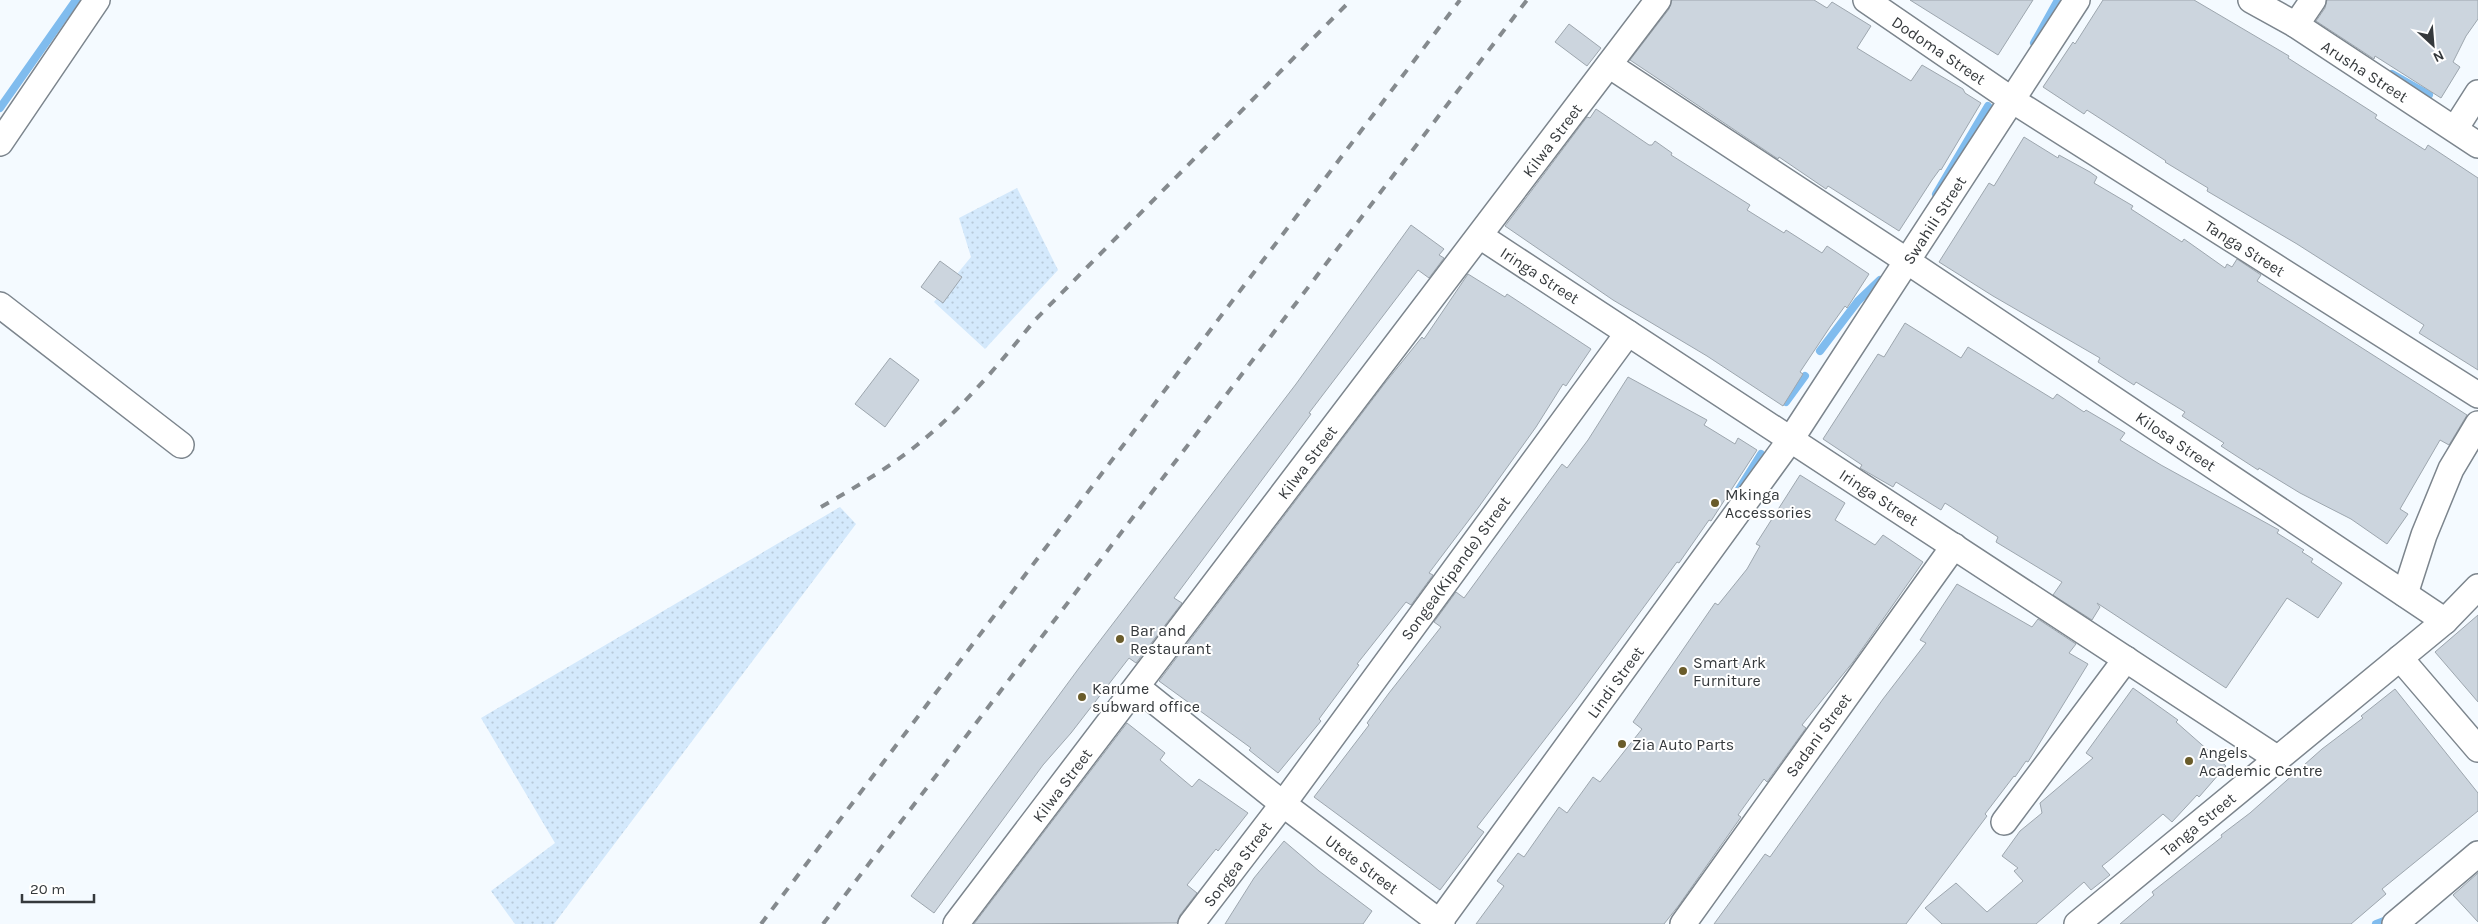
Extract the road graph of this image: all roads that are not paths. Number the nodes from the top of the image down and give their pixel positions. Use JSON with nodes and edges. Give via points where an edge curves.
{"nodes":[{"id":1,"x":97,"y":0,"type":"edge"},
{"id":2,"x":1658,"y":0,"type":"edge"},
{"id":3,"x":1866,"y":0,"type":"edge"},
{"id":4,"x":2077,"y":0,"type":"edge"},
{"id":5,"x":2250,"y":0,"type":"edge"},
{"id":6,"x":2313,"y":0,"type":"edge"},
{"id":7,"x":2296,"y":26,"type":"junction"},
{"id":8,"x":1608,"y":66,"type":"junction"},
{"id":9,"x":2478,"y":93,"type":"edge"},
{"id":10,"x":2012,"y":100,"type":"junction"},
{"id":11,"x":2455,"y":129,"type":"junction"},
{"id":12,"x":0,"y":143,"type":"edge"},
{"id":13,"x":2478,"y":145,"type":"edge"},
{"id":14,"x":1480,"y":236,"type":"junction"},
{"id":15,"x":1907,"y":261,"type":"junction"},
{"id":16,"x":0,"y":305,"type":"edge"},
{"id":17,"x":1628,"y":333,"type":"junction"},
{"id":18,"x":2478,"y":396,"type":"edge"},
{"id":19,"x":2478,"y":424,"type":"edge"},
{"id":20,"x":1791,"y":439,"type":"junction"},
{"id":21,"x":182,"y":445,"type":"dead end"},
{"id":22,"x":1954,"y":546,"type":"junction"},
{"id":23,"x":2478,"y":587,"type":"edge"},
{"id":24,"x":2405,"y":594,"type":"junction"},
{"id":25,"x":2445,"y":622,"type":"junction"},
{"id":26,"x":2400,"y":658,"type":"junction"},
{"id":27,"x":2126,"y":659,"type":"junction"},
{"id":28,"x":1137,"y":686,"type":"junction"},
{"id":29,"x":2478,"y":749,"type":"edge"},
{"id":30,"x":2278,"y":759,"type":"junction"},
{"id":31,"x":1282,"y":804,"type":"junction"},
{"id":32,"x":2004,"y":822,"type":"dead end"},
{"id":33,"x":2478,"y":854,"type":"edge"},
{"id":34,"x":1440,"y":923,"type":"edge"},
{"id":35,"x":956,"y":924,"type":"edge"},
{"id":36,"x":1191,"y":924,"type":"edge"},
{"id":37,"x":1683,"y":924,"type":"edge"},
{"id":38,"x":2077,"y":924,"type":"edge"},
{"id":39,"x":2395,"y":924,"type":"edge"}],
"edges":[{"from":1,"to":12,"type":"street"},
{"from":2,"to":8,"type":"street","name":"Kilwa Street"},
{"from":3,"to":10,"type":"street","name":"Dodoma Street"},
{"from":4,"to":10,"type":"street","name":"Swahili Street"},
{"from":5,"to":7,"type":"street","name":"Arusha Street"},
{"from":6,"to":7,"type":"street"},
{"from":7,"to":11,"type":"street","name":"Arusha Street"},
{"from":8,"to":14,"type":"street","name":"Kilwa Street"},
{"from":8,"to":15,"type":"street","name":"Kilosa Street"},
{"from":9,"to":11,"type":"street"},
{"from":10,"to":15,"type":"street","name":"Swahili Street"},
{"from":10,"to":18,"type":"street","name":"Tanga Street"},
{"from":11,"to":13,"type":"street","name":"Arusha Street"},
{"from":14,"to":17,"type":"street","name":"Iringa Street"},
{"from":14,"to":28,"type":"street","name":"Kilwa Street"},
{"from":15,"to":20,"type":"street","name":"Swahili Street"},
{"from":15,"to":24,"type":"street","name":"Kilosa Street"},
{"from":16,"to":21,"type":"street"},
{"from":17,"to":20,"type":"street","name":"Iringa Street"},
{"from":17,"to":31,"type":"street","name":"Songea(Kipande) Street"},
{"from":19,"to":24,"type":"street","via":[[2451,469],[2424,535]]},
{"from":20,"to":22,"type":"street","name":"Iringa Street"},
{"from":20,"to":34,"type":"street","name":"Lindi Street"},
{"from":22,"to":27,"type":"street","name":"Iringa Street"},
{"from":22,"to":37,"type":"street","name":"Sadani Street"},
{"from":23,"to":25,"type":"street","name":"Tanga Street"},
{"from":24,"to":25,"type":"street","name":"Kilosa Street"},
{"from":25,"to":26,"type":"street","name":"Tanga Street"},
{"from":26,"to":29,"type":"street"},
{"from":26,"to":30,"type":"street","name":"Tanga Street"},
{"from":27,"to":30,"type":"street","name":"Iringa Street"},
{"from":27,"to":32,"type":"street"},
{"from":28,"to":31,"type":"street","name":"Utete Street"},
{"from":28,"to":35,"type":"street","name":"Kilwa Street"},
{"from":30,"to":38,"type":"street","name":"Tanga Street"},
{"from":31,"to":34,"type":"street","name":"Utete Street"},
{"from":31,"to":36,"type":"street","name":"Songea Street"},
{"from":33,"to":39,"type":"street"}]}
